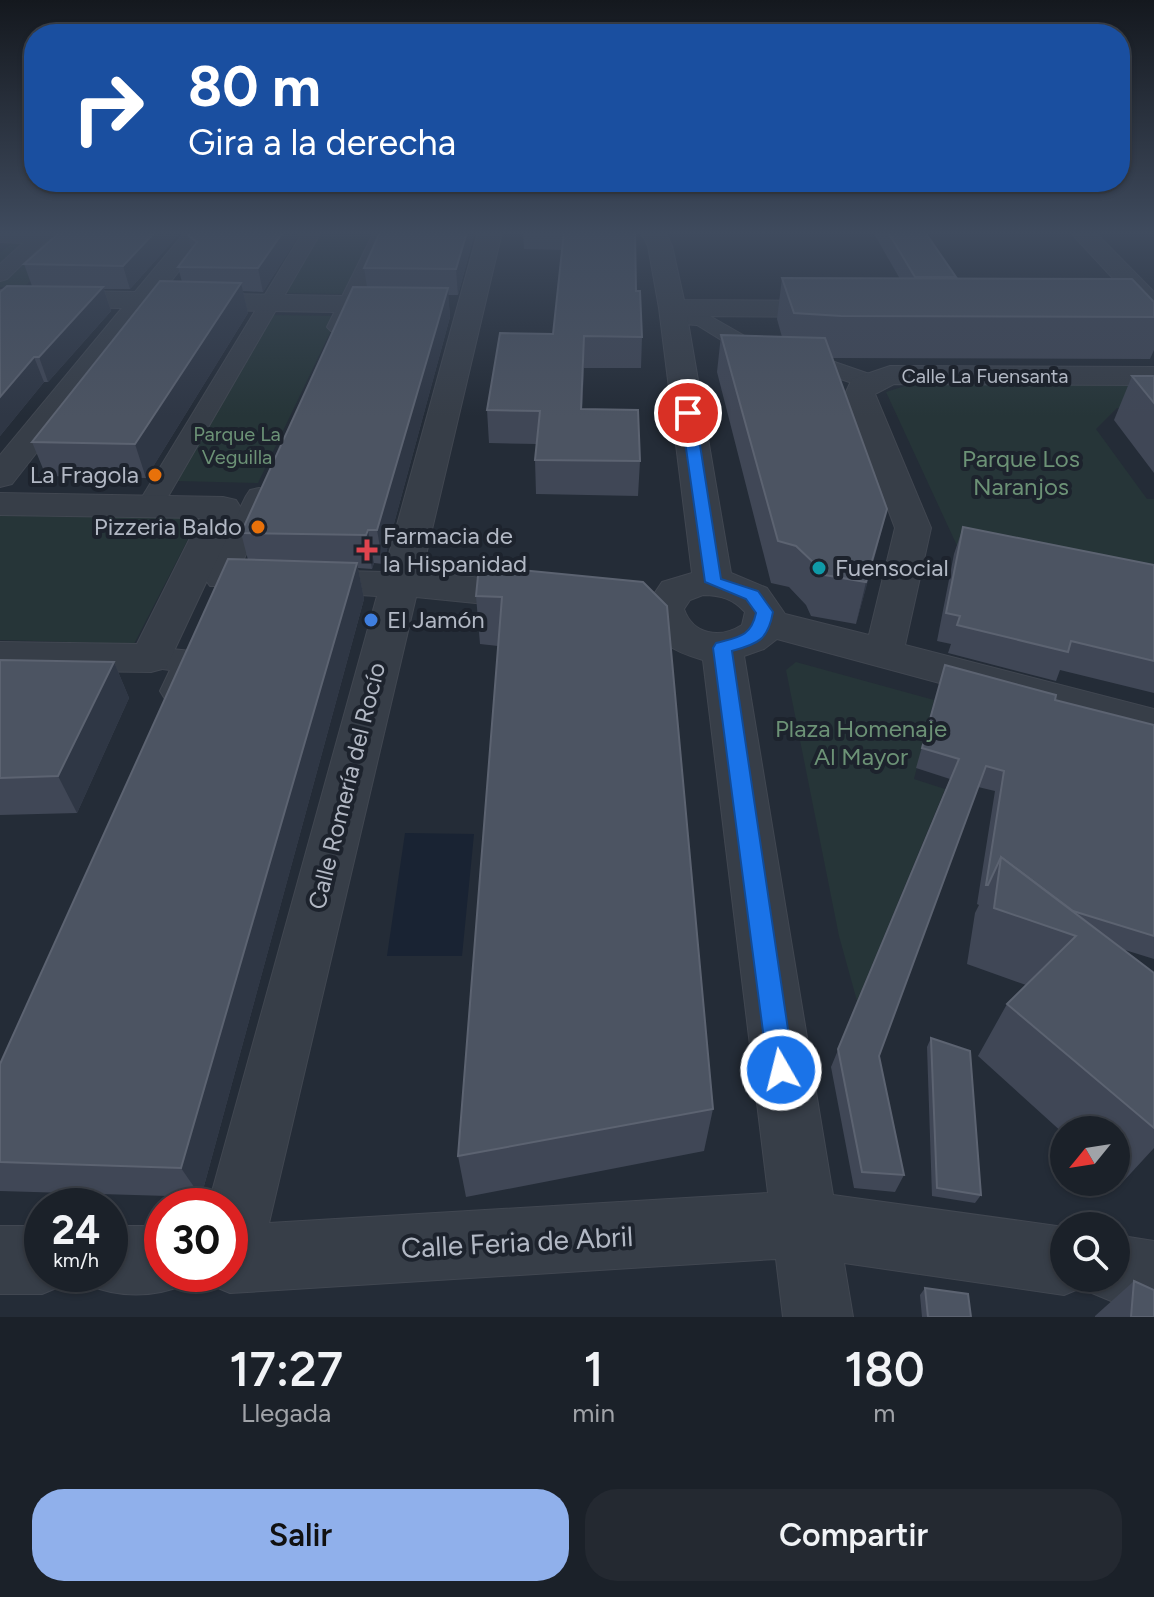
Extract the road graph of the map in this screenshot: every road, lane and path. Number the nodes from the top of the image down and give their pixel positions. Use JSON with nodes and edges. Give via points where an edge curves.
{"nodes":[{"id":1,"x":146,"y":293,"type":"edge"},
{"id":2,"x":274,"y":293,"type":"edge"},
{"id":3,"x":354,"y":293,"type":"edge"},
{"id":4,"x":454,"y":293,"type":"edge"},
{"id":5,"x":669,"y":293,"type":"edge"},
{"id":6,"x":1140,"y":293,"type":"edge"},
{"id":7,"x":0,"y":298,"type":"edge"},
{"id":8,"x":141,"y":300,"type":"junction"},
{"id":9,"x":269,"y":302,"type":"junction"},
{"id":10,"x":349,"y":304,"type":"junction"},
{"id":11,"x":447,"y":306,"type":"junction"},
{"id":12,"x":1154,"y":308,"type":"edge"},
{"id":13,"x":860,"y":309,"type":"edge"},
{"id":14,"x":1123,"y":309,"type":"edge"},
{"id":15,"x":673,"y":314,"type":"junction"},
{"id":16,"x":330,"y":344,"type":"edge"},
{"id":17,"x":1154,"y":376,"type":"edge"},
{"id":18,"x":870,"y":382,"type":"junction"},
{"id":19,"x":270,"y":472,"type":"edge"},
{"id":20,"x":0,"y":477,"type":"edge"},
{"id":21,"x":0,"y":504,"type":"edge"},
{"id":22,"x":149,"y":507,"type":"junction"},
{"id":23,"x":204,"y":579,"type":"junction"},
{"id":24,"x":713,"y":582,"type":"junction"},
{"id":25,"x":399,"y":584,"type":"junction"},
{"id":26,"x":577,"y":600,"type":"edge"},
{"id":27,"x":625,"y":605,"type":"edge"},
{"id":28,"x":664,"y":609,"type":"junction"},
{"id":29,"x":744,"y":635,"type":"junction"},
{"id":30,"x":879,"y":654,"type":"junction"},
{"id":31,"x":0,"y":656,"type":"edge"},
{"id":32,"x":151,"y":658,"type":"junction"},
{"id":33,"x":166,"y":718,"type":"edge"},
{"id":34,"x":1154,"y":725,"type":"edge"},
{"id":35,"x":245,"y":1188,"type":"edge"},
{"id":36,"x":803,"y":1224,"type":"junction"},
{"id":37,"x":248,"y":1258,"type":"edge"},
{"id":38,"x":1050,"y":1259,"type":"edge"},
{"id":39,"x":0,"y":1260,"type":"edge"},
{"id":40,"x":24,"y":1260,"type":"edge"},
{"id":41,"x":1130,"y":1271,"type":"edge"},
{"id":42,"x":1154,"y":1275,"type":"edge"},
{"id":43,"x":818,"y":1317,"type":"edge"}],
"edges":[{"from":1,"to":8,"type":"street"},
{"from":2,"to":9,"type":"street"},
{"from":3,"to":10,"type":"street"},
{"from":4,"to":11,"type":"street","name":"Calle Romería del Rocío"},
{"from":5,"to":15,"type":"street"},
{"from":6,"to":12,"type":"street"},
{"from":7,"to":8,"type":"street"},
{"from":8,"to":9,"type":"street"},
{"from":8,"to":20,"type":"street"},
{"from":9,"to":10,"type":"street"},
{"from":9,"to":22,"type":"street"},
{"from":10,"to":11,"type":"street"},
{"from":10,"to":16,"type":"street"},
{"from":11,"to":25,"type":"street","name":"Calle Romería del Rocío"},
{"from":12,"to":14,"type":"street"},
{"from":13,"to":15,"type":"street"},
{"from":15,"to":18,"type":"street","via":[[701,319],[778,365],[823,365]]},
{"from":15,"to":24,"type":"street"},
{"from":17,"to":18,"type":"street","name":"Calle La Fuensanta","via":[[890,375]]},
{"from":18,"to":30,"type":"street","name":"Calle La Fuensanta","via":[[860,394],[913,528],[889,635]]},
{"from":19,"to":23,"type":"street"},
{"from":21,"to":22,"type":"street"},
{"from":22,"to":23,"type":"street","via":[[223,508]]},
{"from":23,"to":25,"type":"street"},
{"from":23,"to":32,"type":"street"},
{"from":24,"to":28,"type":"street","via":[[676,591]]},
{"from":24,"to":29,"type":"street","via":[[752,595],[765,612]]},
{"from":25,"to":26,"type":"street"},
{"from":25,"to":35,"type":"street","name":"Calle Romería del Rocío"},
{"from":27,"to":28,"type":"street"},
{"from":28,"to":29,"type":"street","via":[[670,627],[706,647]]},
{"from":29,"to":30,"type":"street"},
{"from":29,"to":36,"type":"street"},
{"from":30,"to":34,"type":"street"},
{"from":31,"to":32,"type":"street"},
{"from":32,"to":33,"type":"street","via":[[191,660]]},
{"from":36,"to":37,"type":"street","name":"Calle Feria de Abril"},
{"from":36,"to":38,"type":"street","name":"Calle Feria de Abril"},
{"from":36,"to":43,"type":"street"},
{"from":39,"to":40,"type":"street"},
{"from":41,"to":42,"type":"street"}]}
